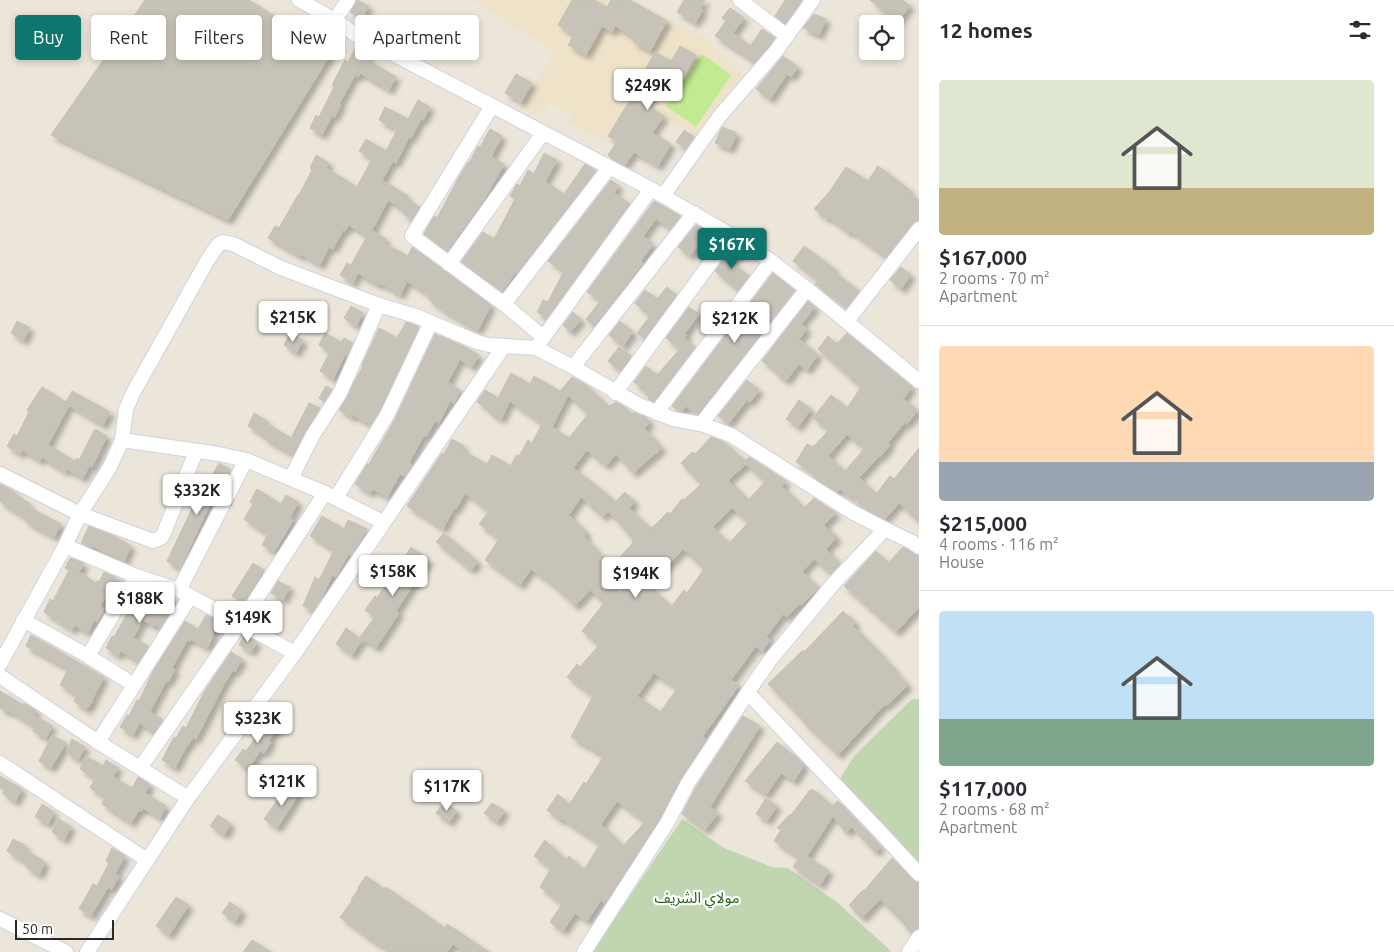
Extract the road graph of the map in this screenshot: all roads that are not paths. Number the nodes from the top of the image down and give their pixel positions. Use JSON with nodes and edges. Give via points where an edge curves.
{"nodes":[{"id":1,"x":299,"y":0,"type":"edge"},
{"id":2,"x":348,"y":0,"type":"edge"},
{"id":3,"x":740,"y":0,"type":"edge"},
{"id":4,"x":813,"y":0,"type":"edge"},
{"id":5,"x":326,"y":15,"type":"edge"},
{"id":6,"x":338,"y":15,"type":"edge"},
{"id":7,"x":345,"y":27,"type":"edge"},
{"id":8,"x":788,"y":36,"type":"junction"},
{"id":9,"x":492,"y":106,"type":"junction"},
{"id":10,"x":543,"y":133,"type":"junction"},
{"id":11,"x":609,"y":168,"type":"junction"},
{"id":12,"x":657,"y":192,"type":"junction"},
{"id":13,"x":694,"y":213,"type":"junction"},
{"id":14,"x":919,"y":228,"type":"edge"},
{"id":15,"x":731,"y":235,"type":"junction"},
{"id":16,"x":771,"y":261,"type":"junction"},
{"id":17,"x":449,"y":264,"type":"junction"},
{"id":18,"x":807,"y":289,"type":"junction"},
{"id":19,"x":504,"y":304,"type":"junction"},
{"id":20,"x":379,"y":305,"type":"junction"},
{"id":21,"x":848,"y":321,"type":"junction"},
{"id":22,"x":431,"y":322,"type":"junction"},
{"id":23,"x":540,"y":343,"type":"junction"},
{"id":24,"x":504,"y":346,"type":"junction"},
{"id":25,"x":573,"y":367,"type":"junction"},
{"id":26,"x":919,"y":381,"type":"edge"},
{"id":27,"x":615,"y":393,"type":"junction"},
{"id":28,"x":656,"y":413,"type":"junction"},
{"id":29,"x":701,"y":424,"type":"junction"},
{"id":30,"x":122,"y":440,"type":"junction"},
{"id":31,"x":196,"y":451,"type":"junction"},
{"id":32,"x":246,"y":460,"type":"junction"},
{"id":33,"x":0,"y":474,"type":"edge"},
{"id":34,"x":292,"y":478,"type":"junction"},
{"id":35,"x":331,"y":496,"type":"junction"},
{"id":36,"x":80,"y":514,"type":"junction"},
{"id":37,"x":383,"y":522,"type":"junction"},
{"id":38,"x":884,"y":530,"type":"junction"},
{"id":39,"x":65,"y":546,"type":"junction"},
{"id":40,"x":919,"y":547,"type":"edge"},
{"id":41,"x":136,"y":576,"type":"junction"},
{"id":42,"x":184,"y":594,"type":"junction"},
{"id":43,"x":23,"y":620,"type":"junction"},
{"id":44,"x":240,"y":624,"type":"junction"},
{"id":45,"x":295,"y":652,"type":"junction"},
{"id":46,"x":88,"y":656,"type":"junction"},
{"id":47,"x":0,"y":664,"type":"edge"},
{"id":48,"x":0,"y":676,"type":"edge"},
{"id":49,"x":134,"y":684,"type":"junction"},
{"id":50,"x":748,"y":693,"type":"junction"},
{"id":51,"x":98,"y":742,"type":"junction"},
{"id":52,"x":0,"y":763,"type":"edge"},
{"id":53,"x":140,"y":768,"type":"junction"},
{"id":54,"x":188,"y":798,"type":"junction"},
{"id":55,"x":148,"y":860,"type":"junction"},
{"id":56,"x":919,"y":874,"type":"edge"},
{"id":57,"x":0,"y":919,"type":"edge"},
{"id":58,"x":919,"y":937,"type":"edge"},
{"id":59,"x":66,"y":952,"type":"edge"},
{"id":60,"x":87,"y":952,"type":"edge"},
{"id":61,"x":584,"y":952,"type":"edge"},
{"id":62,"x":909,"y":952,"type":"edge"}],
"edges":[{"from":1,"to":5,"type":"street"},
{"from":2,"to":6,"type":"street"},
{"from":3,"to":8,"type":"street"},
{"from":4,"to":8,"type":"street"},
{"from":7,"to":9,"type":"street"},
{"from":8,"to":12,"type":"street"},
{"from":9,"to":10,"type":"street"},
{"from":9,"to":17,"type":"street","via":[[412,236]]},
{"from":10,"to":11,"type":"street"},
{"from":10,"to":17,"type":"street"},
{"from":11,"to":12,"type":"street"},
{"from":11,"to":19,"type":"street"},
{"from":12,"to":13,"type":"street"},
{"from":12,"to":23,"type":"street"},
{"from":13,"to":15,"type":"street"},
{"from":13,"to":25,"type":"street"},
{"from":14,"to":21,"type":"street"},
{"from":15,"to":16,"type":"street"},
{"from":15,"to":27,"type":"street"},
{"from":16,"to":18,"type":"street"},
{"from":16,"to":28,"type":"street"},
{"from":17,"to":19,"type":"street"},
{"from":18,"to":21,"type":"street"},
{"from":18,"to":29,"type":"street"},
{"from":19,"to":23,"type":"street"},
{"from":20,"to":22,"type":"street"},
{"from":20,"to":30,"type":"street","via":[[281,268],[233,244],[220,243],[133,393],[126,409]]},
{"from":20,"to":34,"type":"street","via":[[340,393],[313,435]]},
{"from":21,"to":26,"type":"street"},
{"from":22,"to":24,"type":"street","via":[[477,342]]},
{"from":22,"to":35,"type":"street","via":[[377,433]]},
{"from":23,"to":24,"type":"street"},
{"from":23,"to":25,"type":"street"},
{"from":24,"to":37,"type":"street"},
{"from":25,"to":27,"type":"street"},
{"from":27,"to":28,"type":"street"},
{"from":28,"to":29,"type":"street"},
{"from":29,"to":38,"type":"street","via":[[731,435]]},
{"from":30,"to":31,"type":"street"},
{"from":30,"to":36,"type":"street","via":[[110,468]]},
{"from":31,"to":32,"type":"street"},
{"from":31,"to":36,"type":"street","via":[[164,533],[157,541]]},
{"from":32,"to":34,"type":"street"},
{"from":32,"to":42,"type":"street"},
{"from":33,"to":36,"type":"street"},
{"from":34,"to":35,"type":"street"},
{"from":35,"to":37,"type":"street"},
{"from":35,"to":44,"type":"street"},
{"from":36,"to":39,"type":"street"},
{"from":37,"to":45,"type":"street"},
{"from":38,"to":40,"type":"street"},
{"from":38,"to":50,"type":"street","via":[[771,659]]},
{"from":39,"to":41,"type":"street"},
{"from":39,"to":43,"type":"street"},
{"from":41,"to":42,"type":"street"},
{"from":41,"to":46,"type":"street"},
{"from":42,"to":44,"type":"street"},
{"from":42,"to":49,"type":"street"},
{"from":43,"to":46,"type":"street"},
{"from":43,"to":47,"type":"street"},
{"from":44,"to":45,"type":"street"},
{"from":44,"to":53,"type":"street"},
{"from":45,"to":54,"type":"street"},
{"from":46,"to":49,"type":"street"},
{"from":48,"to":51,"type":"street"},
{"from":49,"to":51,"type":"street"},
{"from":50,"to":56,"type":"street"},
{"from":50,"to":61,"type":"street","via":[[688,783],[667,823]]},
{"from":51,"to":53,"type":"street"},
{"from":52,"to":55,"type":"street"},
{"from":53,"to":54,"type":"street"},
{"from":54,"to":55,"type":"street"},
{"from":55,"to":60,"type":"street"},
{"from":57,"to":59,"type":"street"},
{"from":58,"to":62,"type":"street"}]}
